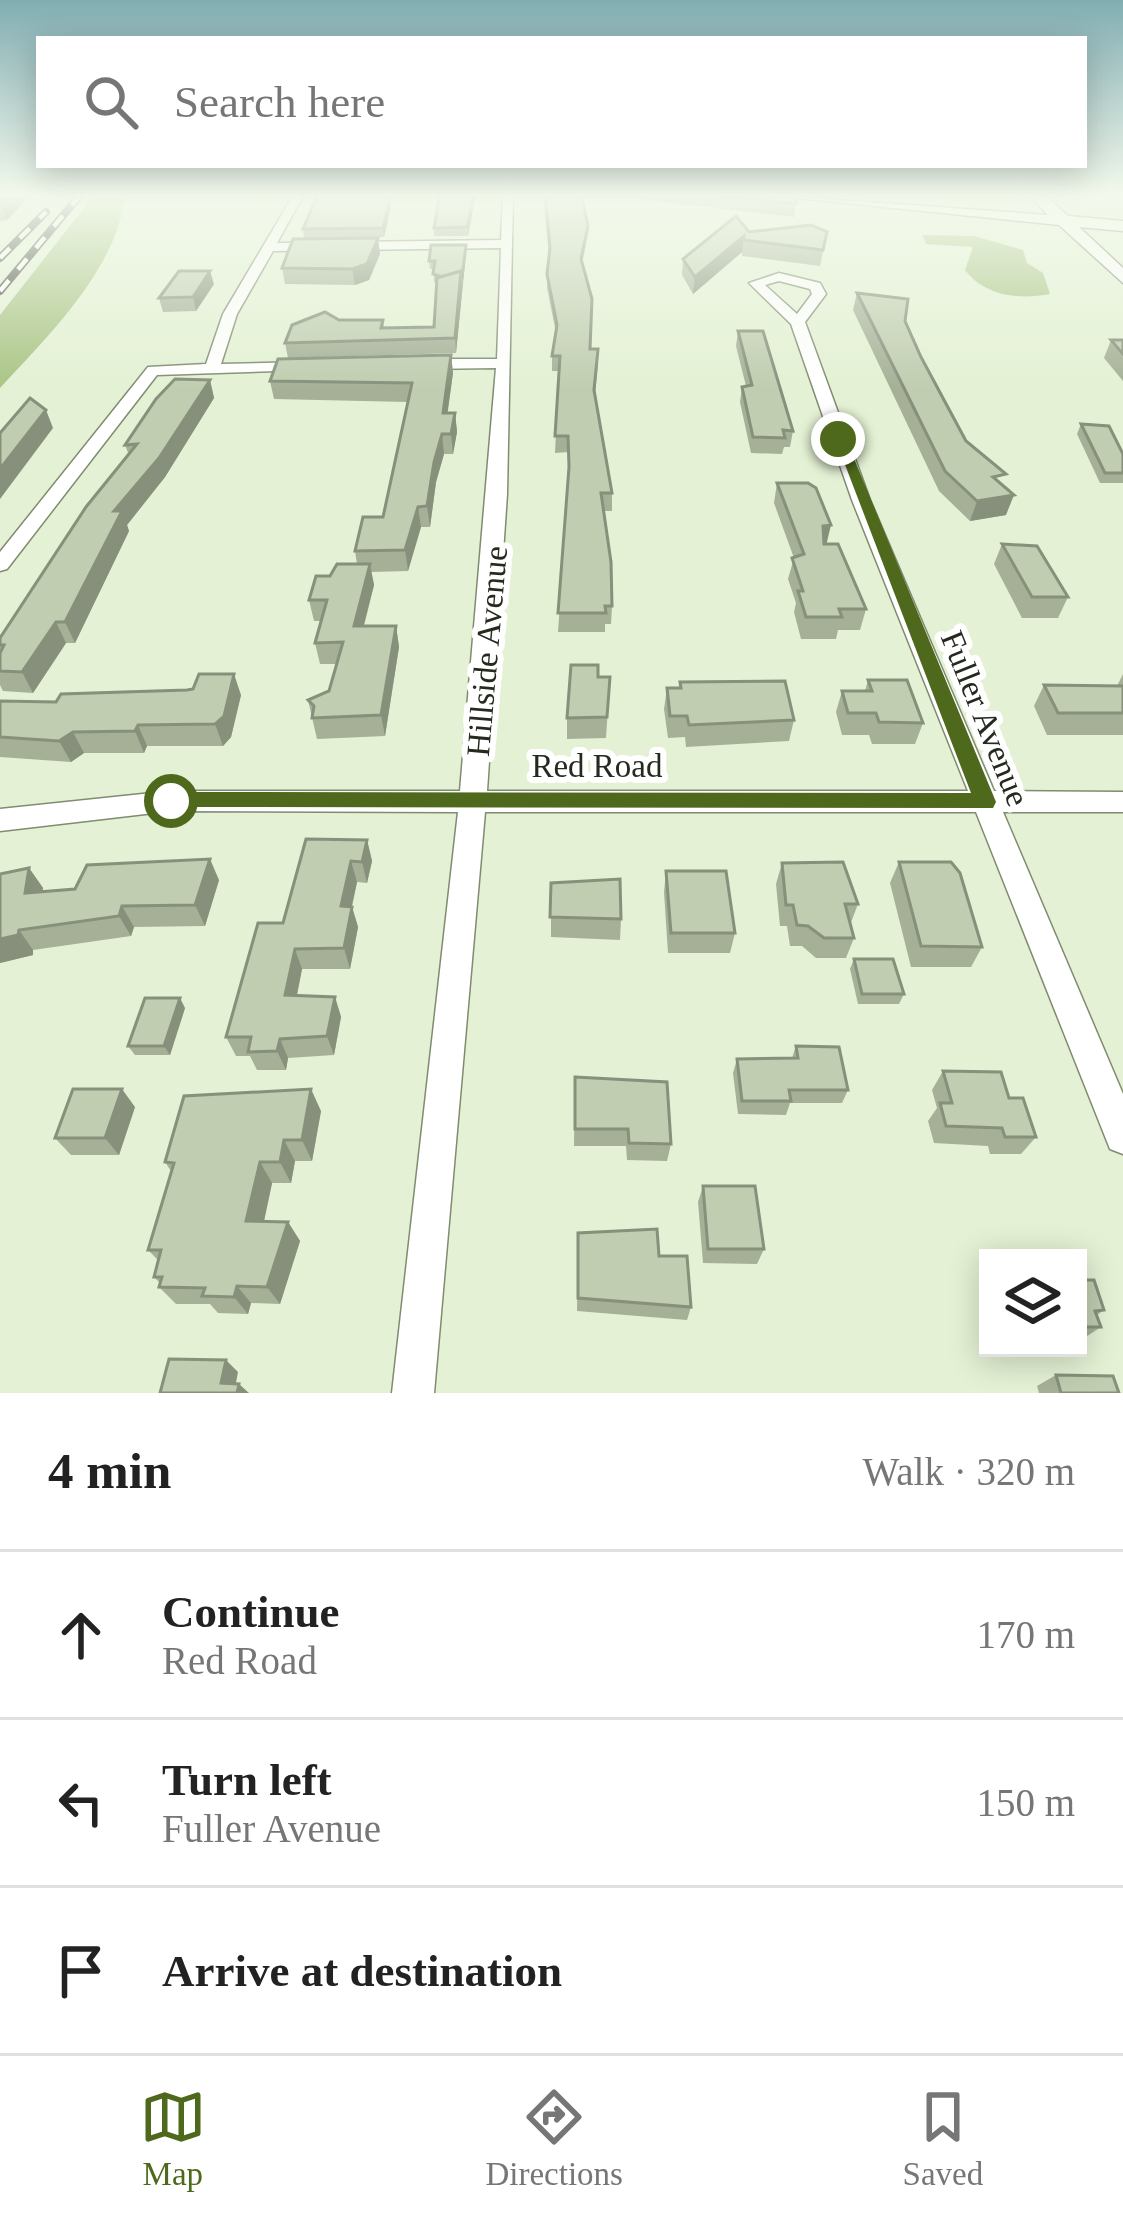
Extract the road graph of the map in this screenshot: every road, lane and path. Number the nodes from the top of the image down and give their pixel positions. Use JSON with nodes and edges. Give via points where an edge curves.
{"nodes":[{"id":1,"x":261,"y":259,"type":"edge"},
{"id":2,"x":506,"y":259,"type":"edge"},
{"id":3,"x":798,"y":322,"type":"dead end"},
{"id":4,"x":503,"y":362,"type":"junction"},
{"id":5,"x":414,"y":364,"type":"edge"},
{"id":6,"x":324,"y":366,"type":"edge"},
{"id":7,"x":212,"y":369,"type":"junction"},
{"id":8,"x":0,"y":565,"type":"edge"},
{"id":9,"x":473,"y":801,"type":"junction"},
{"id":10,"x":985,"y":802,"type":"junction"},
{"id":11,"x":1123,"y":802,"type":"edge"},
{"id":12,"x":0,"y":820,"type":"edge"},
{"id":13,"x":1123,"y":1136,"type":"edge"},
{"id":14,"x":412,"y":1393,"type":"edge"}],
"edges":[{"from":1,"to":7,"type":"street","via":[[230,314]]},
{"from":2,"to":4,"type":"street","name":"Hillside Avenue"},
{"from":3,"to":10,"type":"street","name":"Fuller Avenue"},
{"from":4,"to":5,"type":"street"},
{"from":4,"to":9,"type":"street","name":"Hillside Avenue"},
{"from":6,"to":7,"type":"street"},
{"from":7,"to":8,"type":"street","via":[[152,371]]},
{"from":9,"to":10,"type":"street","name":"Red Road"},
{"from":9,"to":12,"type":"street","name":"Red Road","via":[[171,801]]},
{"from":9,"to":14,"type":"street","name":"Hillside Avenue"},
{"from":10,"to":11,"type":"street","name":"Red Road"},
{"from":10,"to":13,"type":"street","name":"Fuller Avenue"}]}
